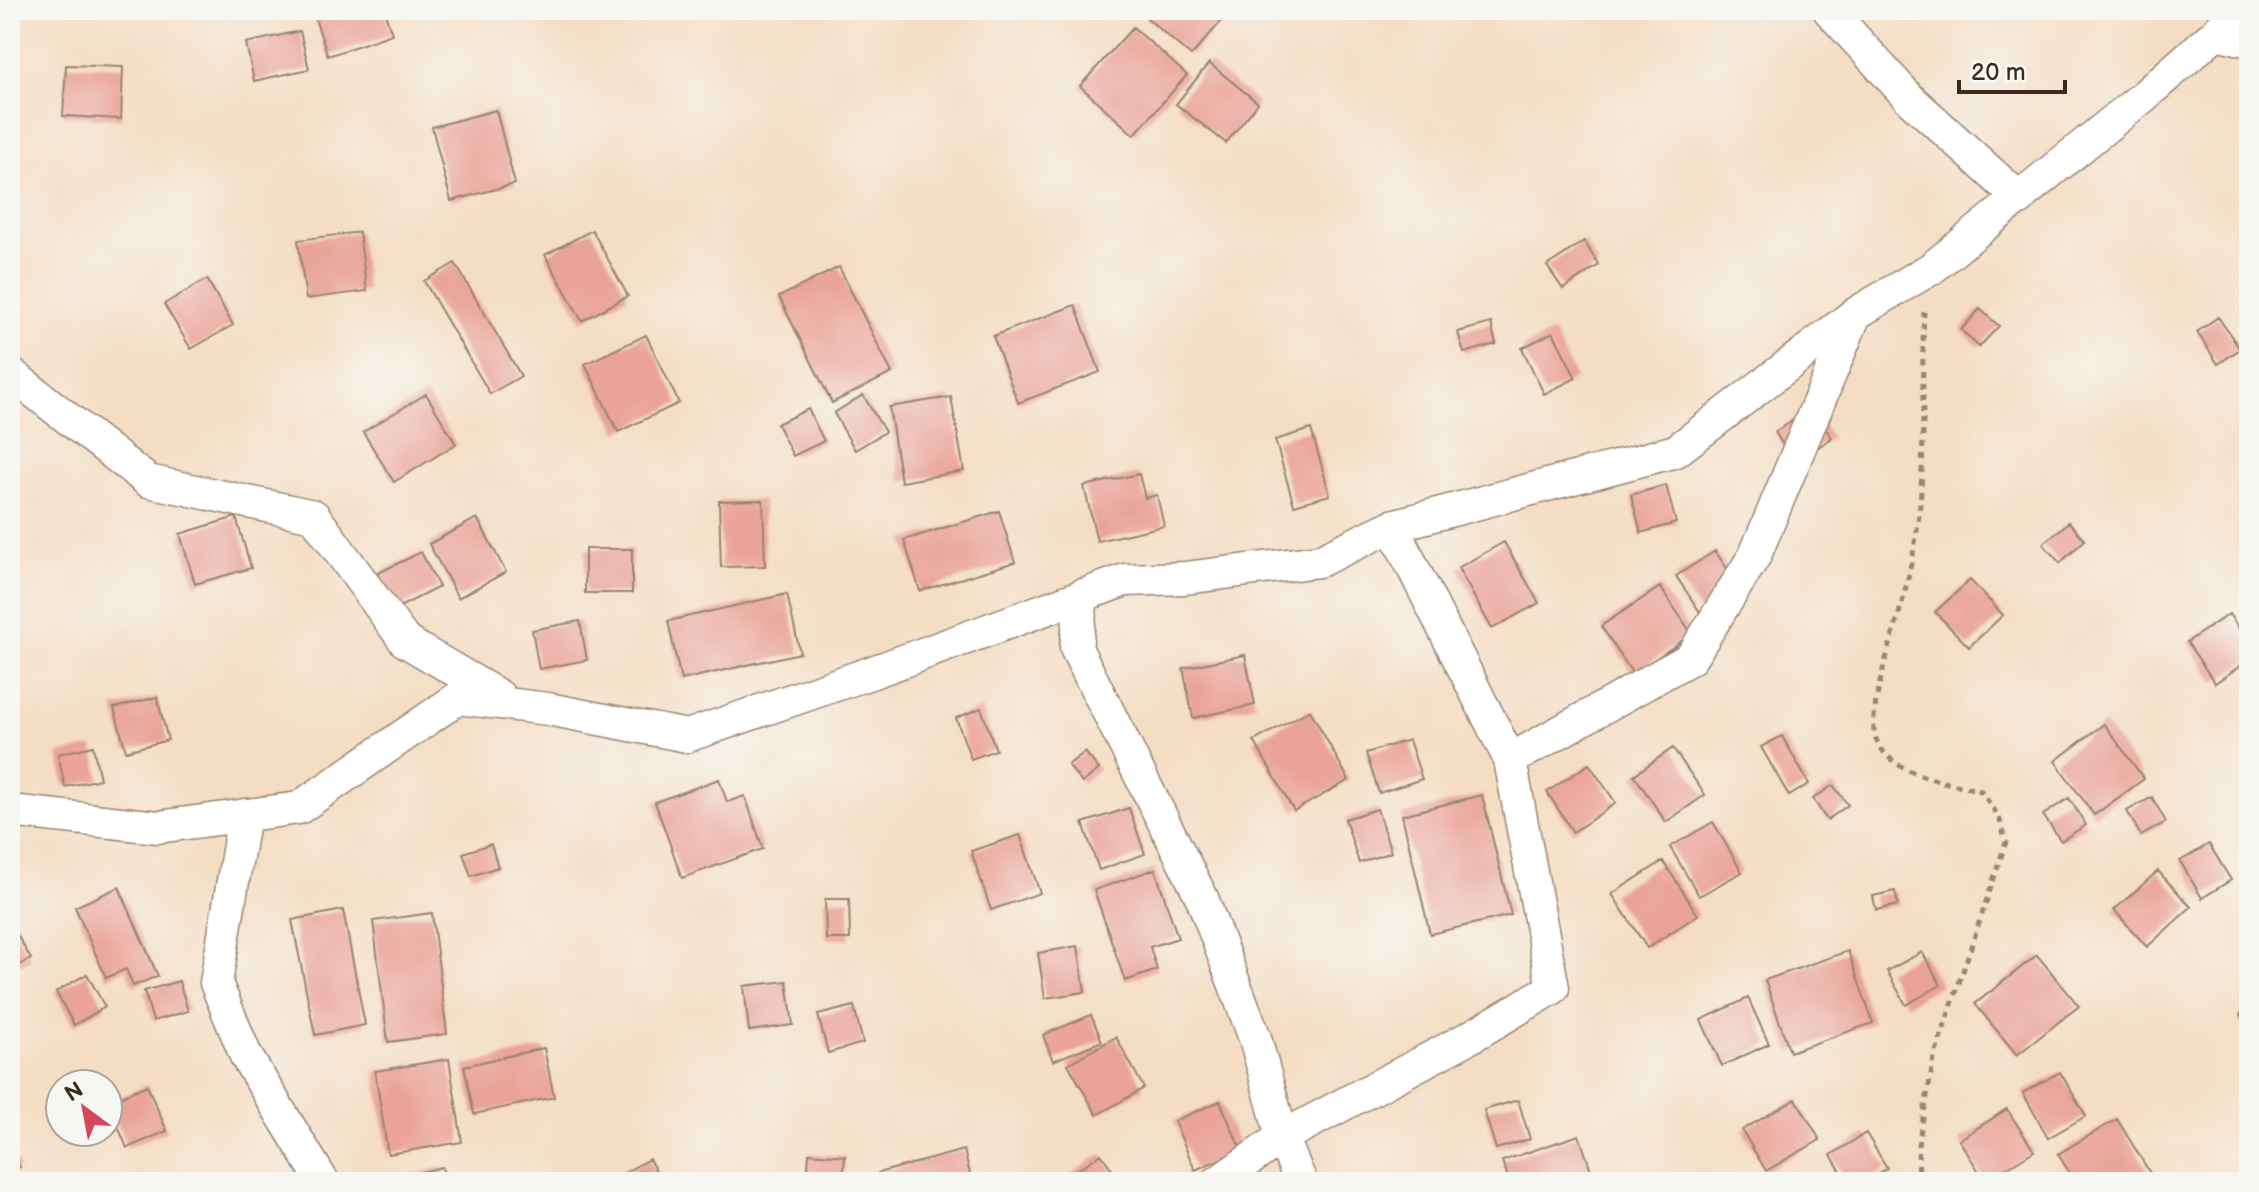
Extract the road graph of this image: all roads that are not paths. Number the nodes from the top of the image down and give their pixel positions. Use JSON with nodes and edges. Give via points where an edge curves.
{"nodes":[{"id":1,"x":1829,"y":10,"type":"edge"},
{"id":2,"x":2226,"y":22,"type":"edge"},
{"id":3,"x":2249,"y":41,"type":"edge"},
{"id":4,"x":2020,"y":199,"type":"junction"},
{"id":5,"x":1855,"y":314,"type":"junction"},
{"id":6,"x":10,"y":373,"type":"edge"},
{"id":7,"x":1392,"y":526,"type":"junction"},
{"id":8,"x":1082,"y":595,"type":"junction"},
{"id":9,"x":513,"y":704,"type":"junction"},
{"id":10,"x":1510,"y":760,"type":"junction"},
{"id":11,"x":10,"y":811,"type":"edge"},
{"id":12,"x":244,"y":815,"type":"junction"},
{"id":13,"x":1282,"y":1137,"type":"junction"},
{"id":14,"x":323,"y":1182,"type":"edge"},
{"id":15,"x":1218,"y":1182,"type":"edge"},
{"id":16,"x":1301,"y":1182,"type":"edge"}],
"edges":[{"from":1,"to":4,"type":"street","via":[[1909,98]]},
{"from":2,"to":3,"type":"street"},
{"from":2,"to":4,"type":"street"},
{"from":4,"to":5,"type":"street","via":[[1932,268]]},
{"from":5,"to":7,"type":"street","via":[[1676,451]]},
{"from":5,"to":10,"type":"street","via":[[1755,555],[1691,658]]},
{"from":6,"to":9,"type":"street","via":[[148,481],[314,516],[405,641]]},
{"from":7,"to":8,"type":"street","via":[[1319,561],[1125,580]]},
{"from":7,"to":10,"type":"street"},
{"from":8,"to":9,"type":"street","via":[[687,736]]},
{"from":8,"to":13,"type":"street","via":[[1076,648],[1202,898],[1255,1038]]},
{"from":9,"to":12,"type":"street","via":[[458,698],[299,808]]},
{"from":10,"to":13,"type":"street","via":[[1553,988]]},
{"from":11,"to":12,"type":"street","via":[[158,827]]},
{"from":12,"to":14,"type":"street","via":[[216,983],[246,1056]]},
{"from":13,"to":15,"type":"street"},
{"from":13,"to":16,"type":"street"}]}
